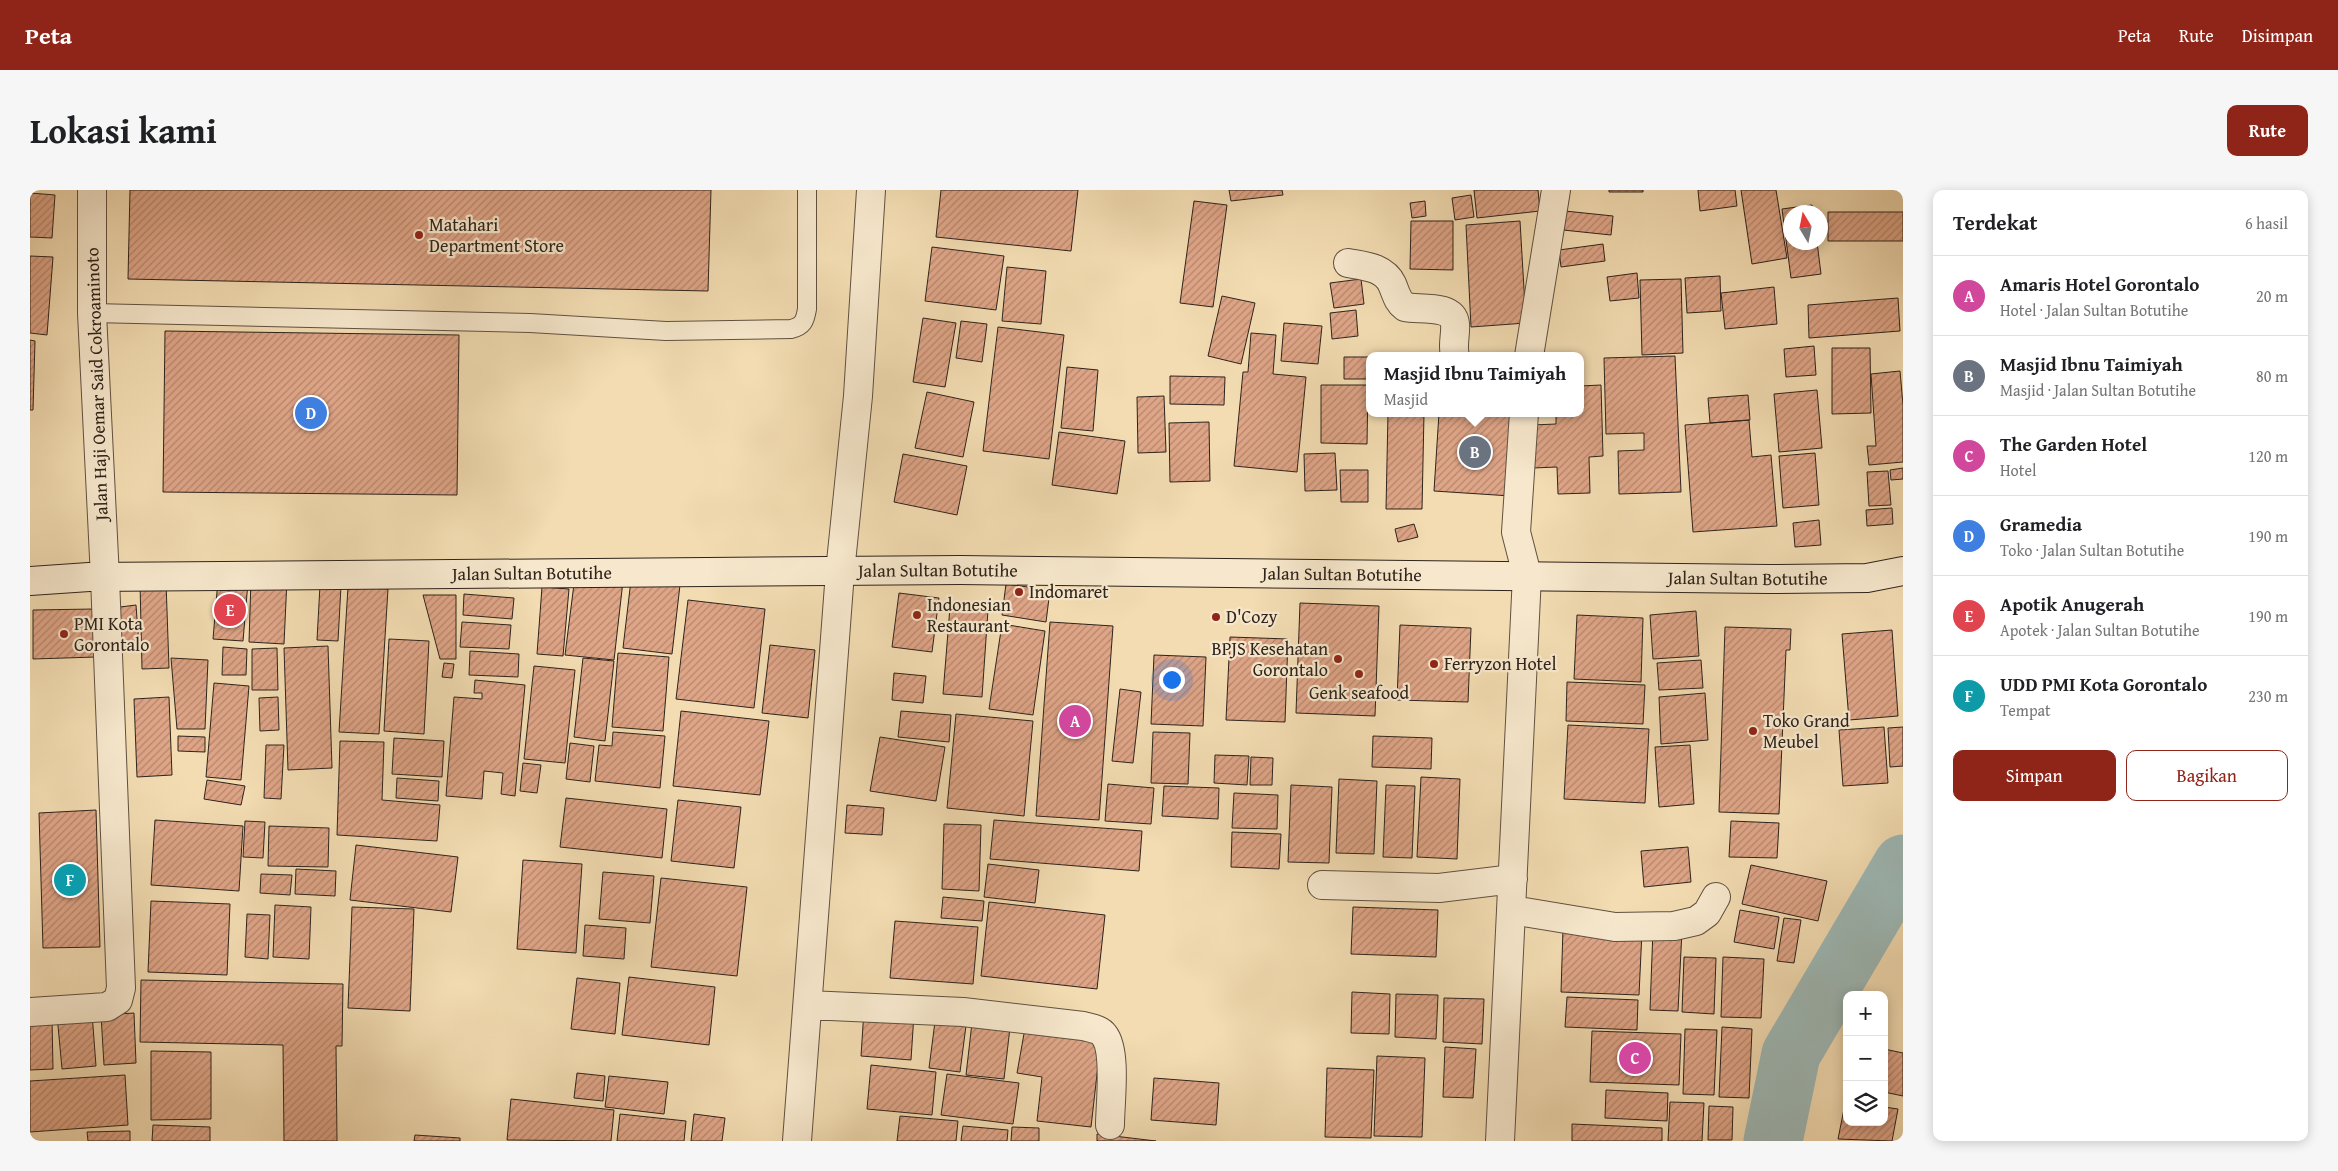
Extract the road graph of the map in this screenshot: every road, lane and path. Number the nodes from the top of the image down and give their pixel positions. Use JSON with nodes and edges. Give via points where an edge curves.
{"nodes":[{"id":1,"x":92,"y":190,"type":"edge"},
{"id":2,"x":807,"y":190,"type":"edge"},
{"id":3,"x":871,"y":190,"type":"edge"},
{"id":4,"x":1556,"y":190,"type":"edge"},
{"id":5,"x":1348,"y":263,"type":"dead end"},
{"id":6,"x":92,"y":313,"type":"junction"},
{"id":7,"x":1454,"y":352,"type":"edge"},
{"id":8,"x":1530,"y":352,"type":"edge"},
{"id":9,"x":1524,"y":417,"type":"edge"},
{"id":10,"x":1903,"y":571,"type":"edge"},
{"id":11,"x":840,"y":572,"type":"junction"},
{"id":12,"x":1527,"y":575,"type":"junction"},
{"id":13,"x":105,"y":578,"type":"junction"},
{"id":14,"x":30,"y":581,"type":"edge"},
{"id":15,"x":1513,"y":879,"type":"junction"},
{"id":16,"x":1322,"y":885,"type":"dead end"},
{"id":17,"x":1716,"y":897,"type":"dead end"},
{"id":18,"x":1512,"y":910,"type":"junction"},
{"id":19,"x":808,"y":1005,"type":"junction"},
{"id":20,"x":30,"y":1012,"type":"edge"},
{"id":21,"x":1110,"y":1124,"type":"dead end"},
{"id":22,"x":797,"y":1141,"type":"edge"},
{"id":23,"x":1500,"y":1141,"type":"edge"}],
"edges":[{"from":1,"to":6,"type":"street","name":"Jalan Haji Oemar Said Cokroaminoto"},
{"from":2,"to":6,"type":"lane","via":[[807,309],[804,322],[791,329],[666,331],[530,323]]},
{"from":3,"to":11,"type":"street","via":[[858,396]]},
{"from":4,"to":8,"type":"street"},
{"from":5,"to":7,"type":"street","via":[[1383,273],[1405,307],[1444,310],[1450,314],[1455,323]]},
{"from":6,"to":13,"type":"street","name":"Jalan Haji Oemar Said Cokroaminoto"},
{"from":9,"to":12,"type":"street","via":[[1516,532]]},
{"from":10,"to":12,"type":"street","name":"Jalan Sultan Botutihe","via":[[1867,578]]},
{"from":11,"to":12,"type":"street","name":"Jalan Sultan Botutihe","via":[[970,570]]},
{"from":11,"to":13,"type":"street","name":"Jalan Sultan Botutihe"},
{"from":11,"to":19,"type":"street"},
{"from":12,"to":15,"type":"street"},
{"from":13,"to":14,"type":"street","name":"Jalan Sultan Botutihe"},
{"from":13,"to":20,"type":"street","name":"Jalan Haji Oemar Said Cokroaminoto","via":[[121,988],[118,1000],[107,1007]]},
{"from":15,"to":16,"type":"street","via":[[1439,888]]},
{"from":15,"to":18,"type":"street"},
{"from":17,"to":18,"type":"street","via":[[1707,913],[1696,921],[1674,926],[1615,927]]},
{"from":18,"to":23,"type":"street"},
{"from":19,"to":21,"type":"street","via":[[963,1012],[1096,1030],[1104,1034],[1111,1051]]},
{"from":19,"to":22,"type":"street"}]}
